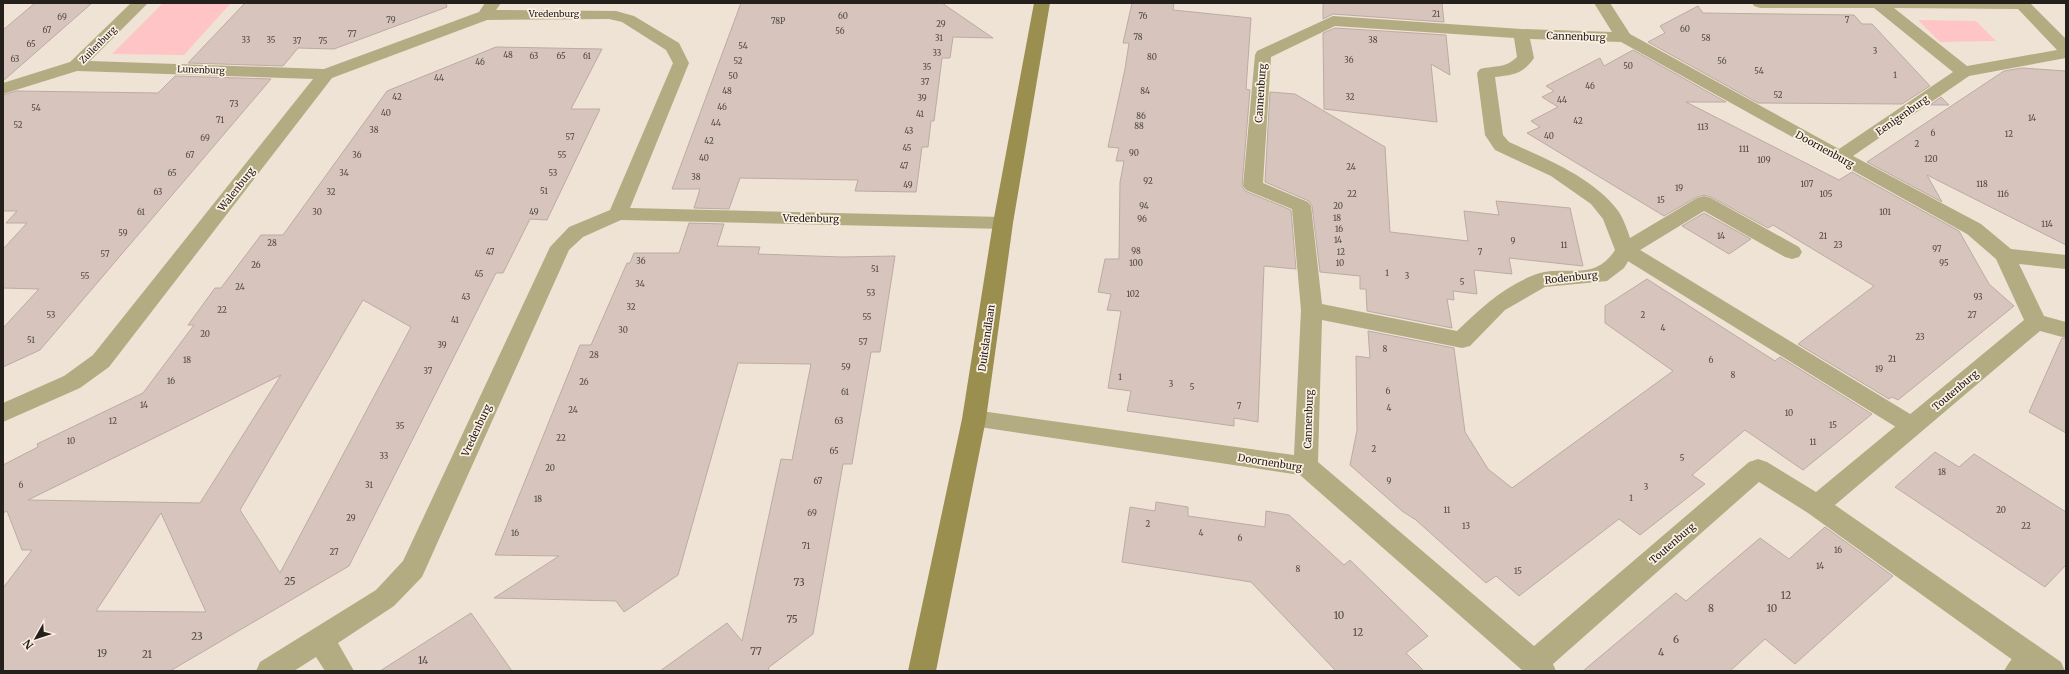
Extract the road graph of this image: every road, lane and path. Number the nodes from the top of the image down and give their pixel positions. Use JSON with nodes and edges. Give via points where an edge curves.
{"nodes":[{"id":1,"x":140,"y":3,"type":"edge"},
{"id":2,"x":1042,"y":3,"type":"edge"},
{"id":3,"x":1602,"y":3,"type":"edge"},
{"id":4,"x":1760,"y":3,"type":"edge"},
{"id":5,"x":1880,"y":5,"type":"junction"},
{"id":6,"x":489,"y":9,"type":"edge"},
{"id":7,"x":1521,"y":34,"type":"junction"},
{"id":8,"x":1624,"y":38,"type":"junction"},
{"id":9,"x":2066,"y":49,"type":"edge"},
{"id":10,"x":2066,"y":54,"type":"edge"},
{"id":11,"x":76,"y":66,"type":"junction"},
{"id":12,"x":1964,"y":72,"type":"junction"},
{"id":13,"x":326,"y":74,"type":"junction"},
{"id":14,"x":3,"y":89,"type":"edge"},
{"id":15,"x":1840,"y":158,"type":"junction"},
{"id":16,"x":618,"y":214,"type":"junction"},
{"id":17,"x":1003,"y":223,"type":"junction"},
{"id":18,"x":1625,"y":250,"type":"junction"},
{"id":19,"x":1792,"y":252,"type":"dead end"},
{"id":20,"x":2004,"y":255,"type":"junction"},
{"id":21,"x":2066,"y":262,"type":"edge"},
{"id":22,"x":1312,"y":310,"type":"junction"},
{"id":23,"x":2036,"y":322,"type":"junction"},
{"id":24,"x":2066,"y":330,"type":"edge"},
{"id":25,"x":3,"y":413,"type":"edge"},
{"id":26,"x":974,"y":419,"type":"junction"},
{"id":27,"x":1912,"y":426,"type":"junction"},
{"id":28,"x":1306,"y":466,"type":"junction"},
{"id":29,"x":1817,"y":506,"type":"junction"},
{"id":30,"x":321,"y":639,"type":"junction"},
{"id":31,"x":2023,"y":663,"type":"edge"},
{"id":32,"x":1538,"y":667,"type":"edge"},
{"id":33,"x":270,"y":671,"type":"edge"},
{"id":34,"x":340,"y":671,"type":"edge"},
{"id":35,"x":922,"y":671,"type":"edge"},
{"id":36,"x":2051,"y":671,"type":"edge"}],
"edges":[{"from":1,"to":11,"type":"street","name":"Zuilenburg"},
{"from":2,"to":17,"type":"main road","name":"Duitslandlaan"},
{"from":3,"to":8,"type":"street","name":"Doornenburg"},
{"from":4,"to":5,"type":"street"},
{"from":5,"to":9,"type":"street","via":[[2022,4]]},
{"from":5,"to":12,"type":"street"},
{"from":6,"to":13,"type":"street"},
{"from":6,"to":16,"type":"street","name":"Vredenburg","via":[[610,14],[628,19],[673,48],[681,63]]},
{"from":7,"to":8,"type":"street","name":"Cannenburg"},
{"from":7,"to":18,"type":"street","via":[[1526,58],[1513,70],[1486,73],[1494,135],[1502,146],[1558,172],[1598,200],[1612,217]]},
{"from":7,"to":22,"type":"street","name":"Cannenburg","via":[[1333,21],[1263,55],[1253,186],[1301,206]]},
{"from":8,"to":15,"type":"street","name":"Doornenburg"},
{"from":10,"to":12,"type":"street","name":"Eenigenburg"},
{"from":11,"to":13,"type":"street","name":"Lunenburg"},
{"from":11,"to":14,"type":"street","name":"Zuilenburg"},
{"from":12,"to":15,"type":"street","name":"Eenigenburg"},
{"from":13,"to":25,"type":"street","name":"Walenburg","via":[[101,360],[72,382]]},
{"from":15,"to":20,"type":"street","name":"Doornenburg","via":[[1974,229]]},
{"from":16,"to":17,"type":"street","name":"Vredenburg"},
{"from":16,"to":30,"type":"street","name":"Vredenburg","via":[[576,232],[560,247],[413,569],[385,598]]},
{"from":17,"to":26,"type":"main road","name":"Duitslandlaan"},
{"from":18,"to":19,"type":"street","via":[[1704,202]]},
{"from":18,"to":22,"type":"street","name":"Rodenburg","via":[[1617,263],[1600,276],[1540,280],[1497,305],[1462,340]]},
{"from":18,"to":27,"type":"street"},
{"from":20,"to":21,"type":"street"},
{"from":20,"to":23,"type":"street"},
{"from":22,"to":28,"type":"street","name":"Cannenburg"},
{"from":23,"to":24,"type":"street"},
{"from":23,"to":27,"type":"street","name":"Toutenburg"},
{"from":26,"to":28,"type":"street","name":"Doornenburg"},
{"from":26,"to":35,"type":"main road","name":"Duitslandlaan"},
{"from":27,"to":29,"type":"street","name":"Toutenburg"},
{"from":28,"to":32,"type":"street","name":"Doornenburg"},
{"from":29,"to":31,"type":"street","name":"Toutenburg"},
{"from":29,"to":32,"type":"street","name":"Toutenburg","via":[[1758,469]]},
{"from":30,"to":33,"type":"street","name":"Vredenburg"},
{"from":30,"to":34,"type":"street"},
{"from":31,"to":36,"type":"street","name":"Toutenburg"}]}
